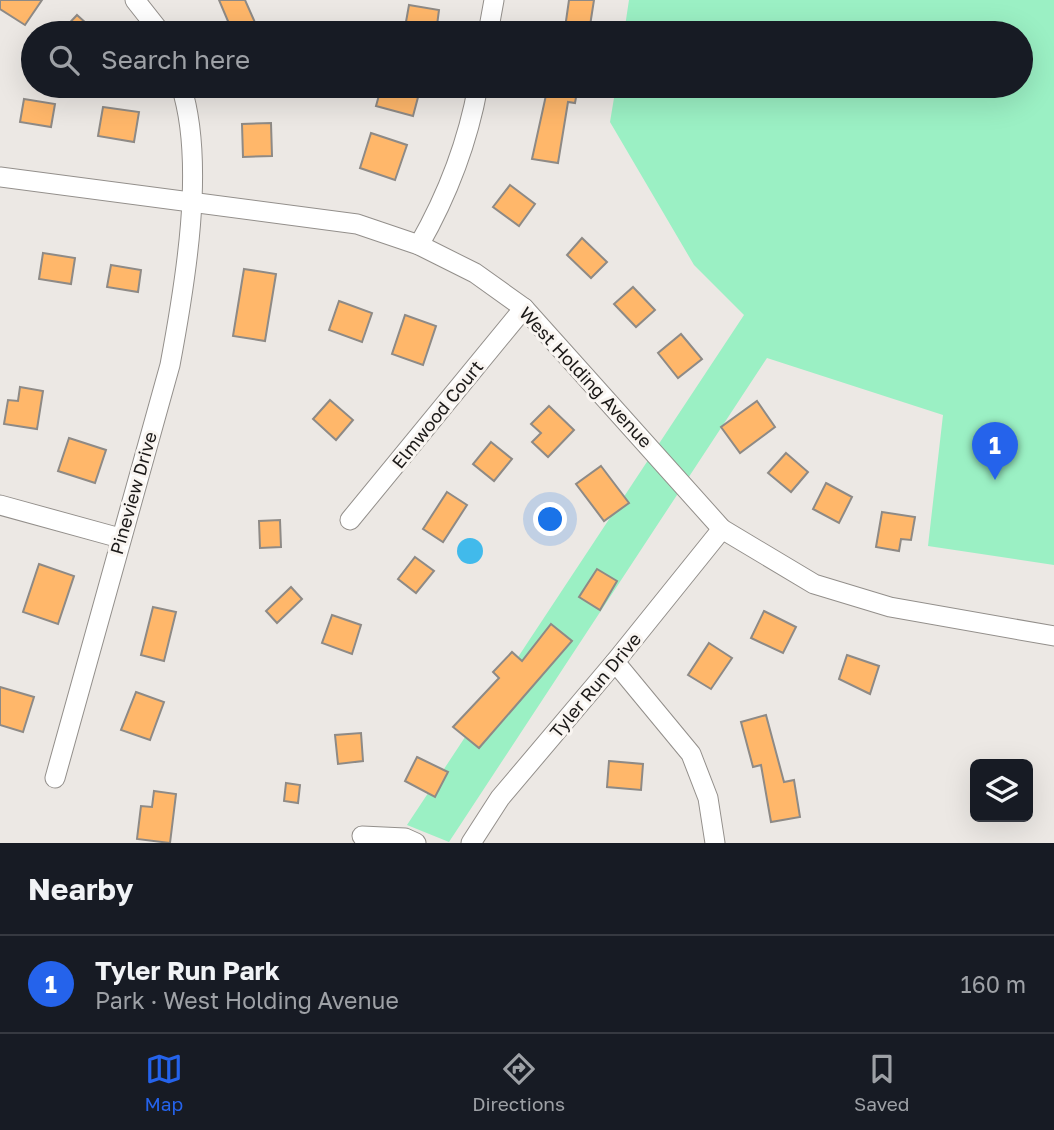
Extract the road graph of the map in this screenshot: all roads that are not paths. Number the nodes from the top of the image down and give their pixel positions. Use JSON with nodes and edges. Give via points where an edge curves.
{"nodes":[{"id":1,"x":135,"y":0,"type":"edge"},
{"id":2,"x":494,"y":0,"type":"edge"},
{"id":3,"x":152,"y":21,"type":"edge"},
{"id":4,"x":490,"y":21,"type":"edge"},
{"id":5,"x":184,"y":98,"type":"edge"},
{"id":6,"x":476,"y":98,"type":"edge"},
{"id":7,"x":0,"y":177,"type":"edge"},
{"id":8,"x":190,"y":204,"type":"junction"},
{"id":9,"x":419,"y":245,"type":"junction"},
{"id":10,"x":524,"y":308,"type":"junction"},
{"id":11,"x":0,"y":505,"type":"edge"},
{"id":12,"x":350,"y":520,"type":"dead end"},
{"id":13,"x":722,"y":528,"type":"junction"},
{"id":14,"x":120,"y":538,"type":"junction"},
{"id":15,"x":1054,"y":636,"type":"edge"},
{"id":16,"x":615,"y":662,"type":"junction"},
{"id":17,"x":55,"y":778,"type":"dead end"},
{"id":18,"x":362,"y":836,"type":"dead end"},
{"id":19,"x":416,"y":843,"type":"edge"},
{"id":20,"x":471,"y":843,"type":"edge"},
{"id":21,"x":715,"y":843,"type":"edge"}],
"edges":[{"from":1,"to":3,"type":"street"},
{"from":2,"to":4,"type":"street"},
{"from":5,"to":8,"type":"street","name":"Pineview Drive","via":[[190,121]]},
{"from":6,"to":9,"type":"street","via":[[470,127]]},
{"from":7,"to":8,"type":"street","name":"West Holding Avenue"},
{"from":8,"to":9,"type":"street","name":"West Holding Avenue","via":[[357,224]]},
{"from":8,"to":14,"type":"street","name":"Pineview Drive","via":[[182,309]]},
{"from":9,"to":10,"type":"street","name":"West Holding Avenue","via":[[475,274]]},
{"from":10,"to":12,"type":"street","name":"Elmwood Court"},
{"from":10,"to":13,"type":"street","name":"West Holding Avenue"},
{"from":11,"to":14,"type":"street"},
{"from":13,"to":15,"type":"street","name":"West Holding Avenue","via":[[814,584],[890,607]]},
{"from":13,"to":16,"type":"street","name":"Tyler Run Drive"},
{"from":14,"to":17,"type":"street","name":"Pineview Drive"},
{"from":16,"to":20,"type":"street","name":"Tyler Run Drive","via":[[500,798]]},
{"from":16,"to":21,"type":"street","via":[[691,754],[708,798]]},
{"from":18,"to":19,"type":"street","via":[[405,838]]}]}
